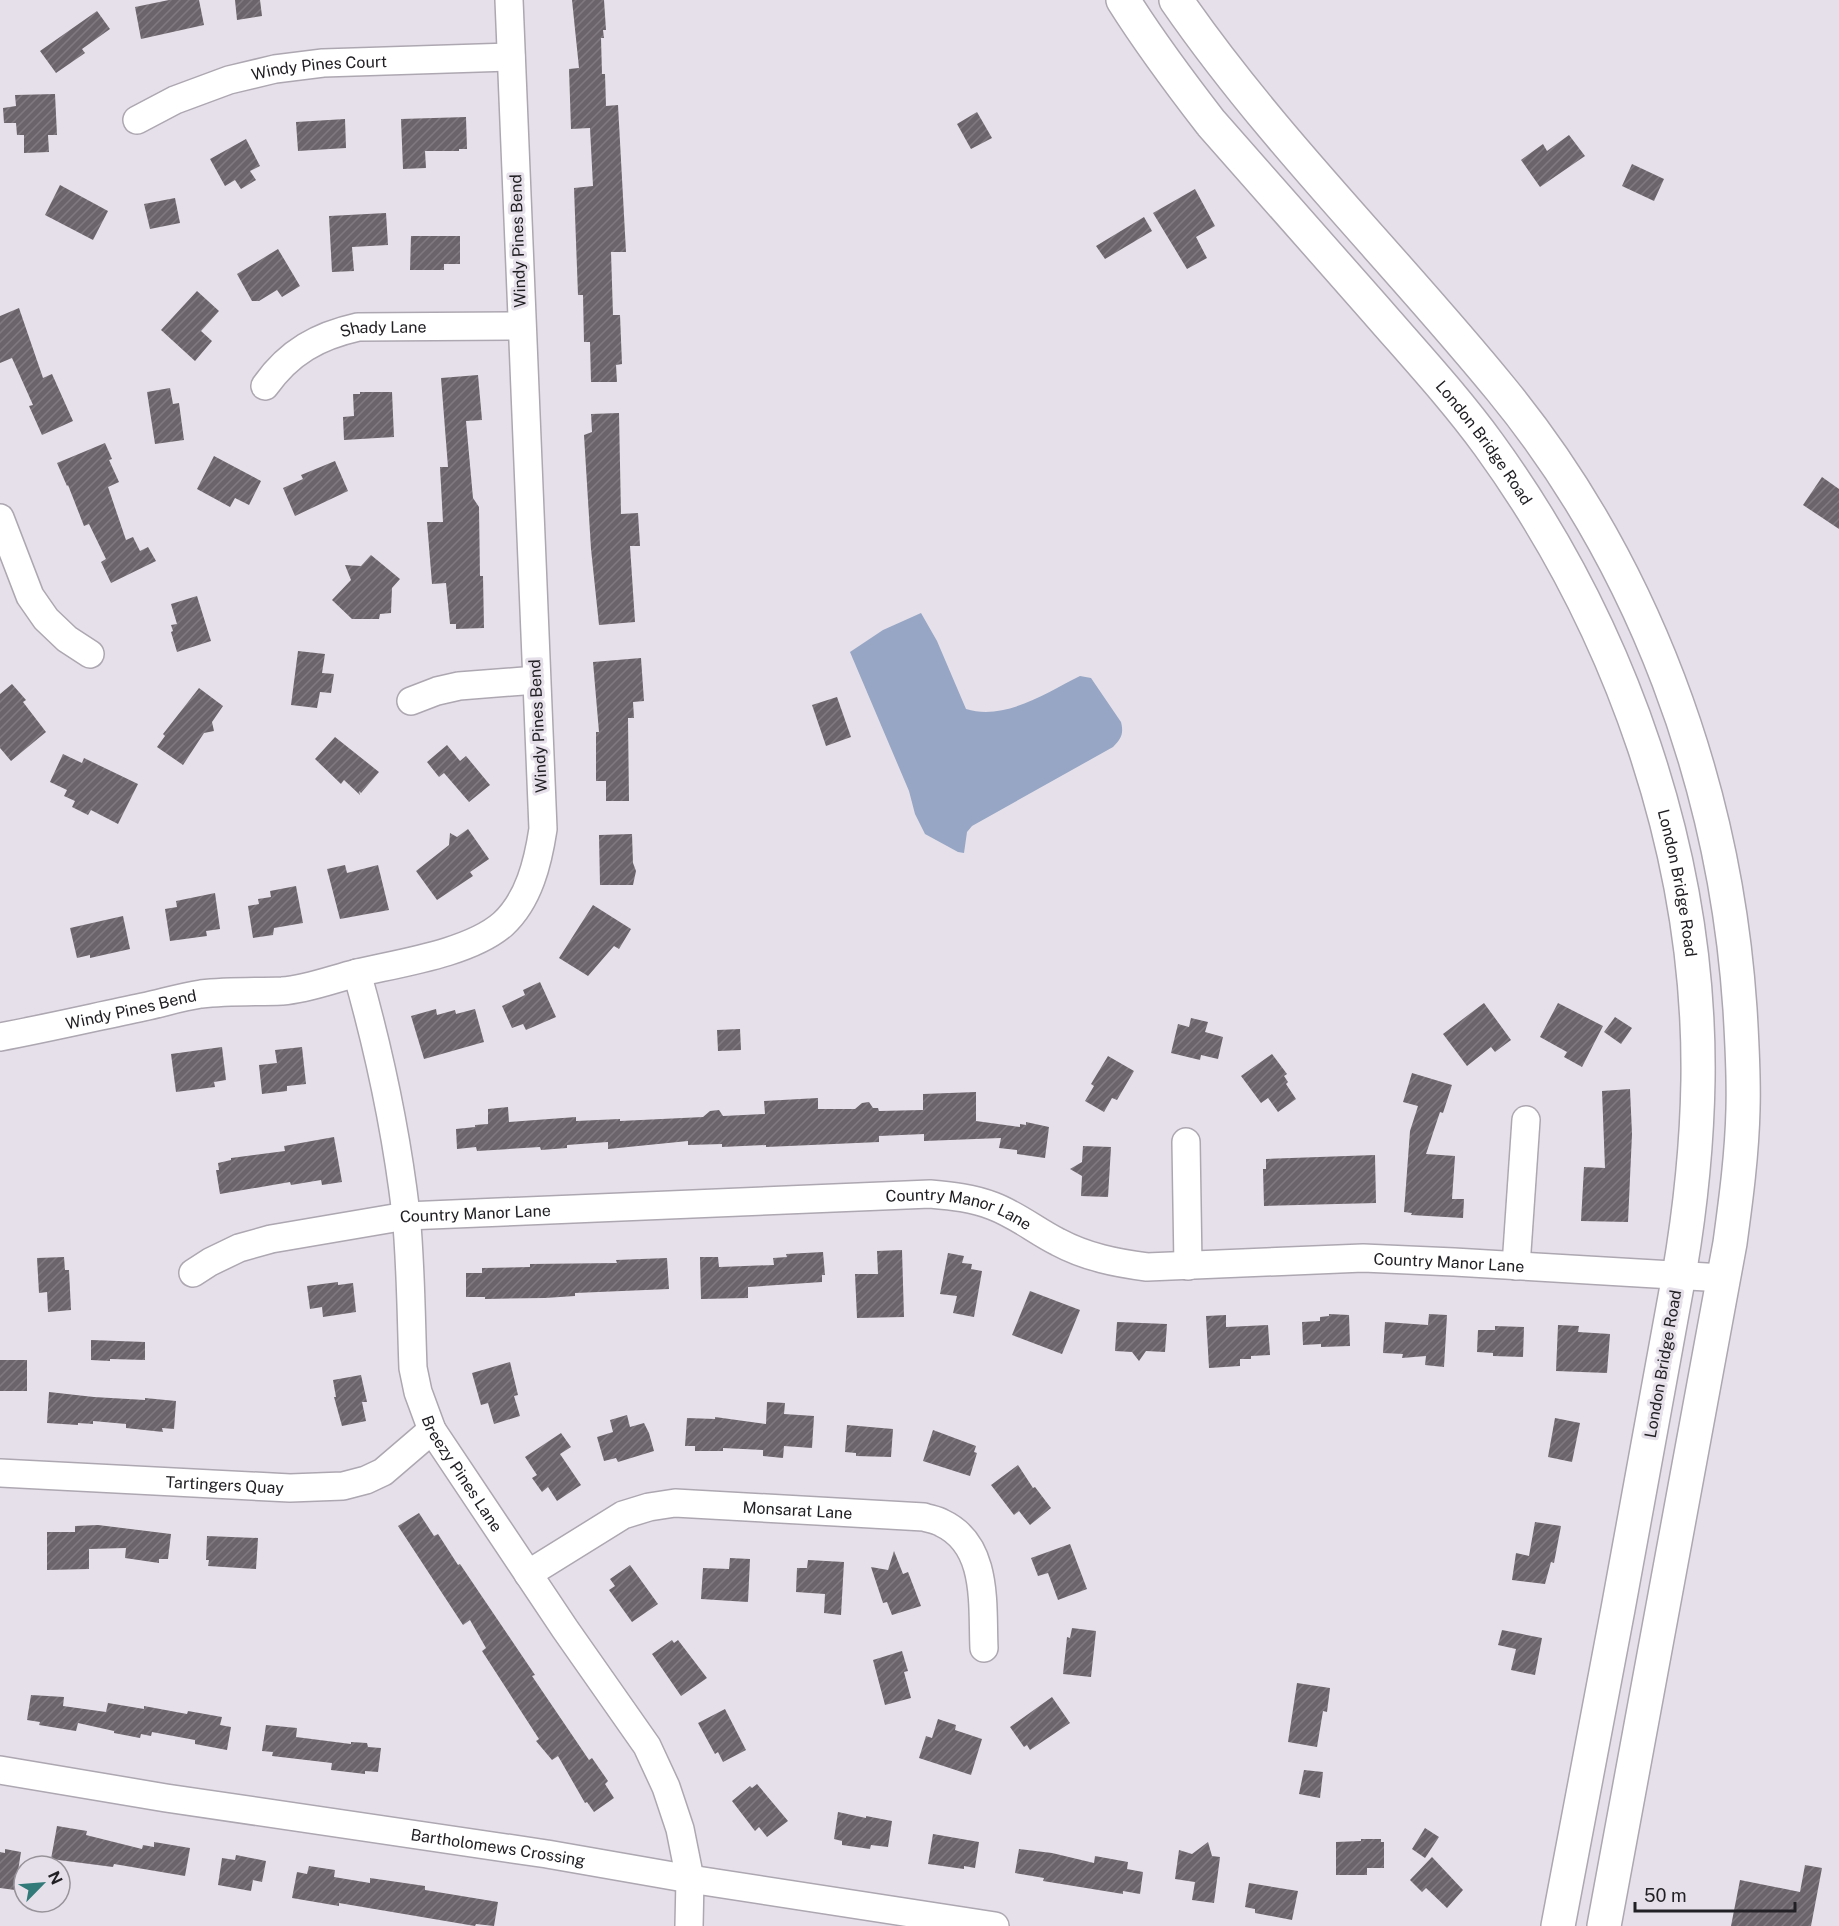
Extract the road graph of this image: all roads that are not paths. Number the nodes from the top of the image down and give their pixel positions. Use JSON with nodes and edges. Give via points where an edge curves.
{"nodes":[{"id":1,"x":509,"y":0,"type":"edge"},
{"id":2,"x":1123,"y":0,"type":"edge"},
{"id":3,"x":1176,"y":0,"type":"edge"},
{"id":4,"x":511,"y":57,"type":"junction"},
{"id":5,"x":137,"y":120,"type":"dead end"},
{"id":6,"x":521,"y":326,"type":"junction"},
{"id":7,"x":266,"y":386,"type":"dead end"},
{"id":8,"x":0,"y":518,"type":"edge"},
{"id":9,"x":90,"y":654,"type":"dead end"},
{"id":10,"x":536,"y":680,"type":"junction"},
{"id":11,"x":411,"y":701,"type":"dead end"},
{"id":12,"x":357,"y":973,"type":"junction"},
{"id":13,"x":0,"y":1037,"type":"edge"},
{"id":14,"x":1526,"y":1120,"type":"dead end"},
{"id":15,"x":1186,"y":1142,"type":"dead end"},
{"id":16,"x":406,"y":1216,"type":"junction"},
{"id":17,"x":1188,"y":1266,"type":"junction"},
{"id":18,"x":1516,"y":1266,"type":"junction"},
{"id":19,"x":193,"y":1273,"type":"dead end"},
{"id":20,"x":1679,"y":1275,"type":"junction"},
{"id":21,"x":1723,"y":1278,"type":"junction"},
{"id":22,"x":432,"y":1430,"type":"junction"},
{"id":23,"x":0,"y":1473,"type":"edge"},
{"id":24,"x":528,"y":1574,"type":"junction"},
{"id":25,"x":984,"y":1648,"type":"dead end"},
{"id":26,"x":0,"y":1770,"type":"edge"},
{"id":27,"x":690,"y":1879,"type":"junction"},
{"id":28,"x":689,"y":1926,"type":"edge"},
{"id":29,"x":996,"y":1926,"type":"edge"},
{"id":30,"x":1558,"y":1926,"type":"edge"},
{"id":31,"x":1604,"y":1926,"type":"edge"}],
"edges":[{"from":1,"to":4,"type":"street","name":"Windy Pines Bend"},
{"from":2,"to":20,"type":"main road","name":"London Bridge Road","via":[[1211,123],[1488,443],[1529,503],[1594,619],[1655,784],[1687,920],[1696,1006],[1698,1078],[1696,1150]]},
{"from":3,"to":21,"type":"main road","via":[[1302,160],[1510,400],[1595,525],[1655,645],[1686,728],[1710,813],[1726,885],[1737,972],[1743,1109],[1737,1190]]},
{"from":4,"to":5,"type":"street","name":"Windy Pines Court","via":[[323,63],[276,69],[229,80]]},
{"from":4,"to":6,"type":"street","name":"Windy Pines Bend"},
{"from":6,"to":7,"type":"street","name":"Shady Lane","via":[[358,327],[309,344],[288,359]]},
{"from":6,"to":10,"type":"street","name":"Windy Pines Bend"},
{"from":8,"to":9,"type":"street","via":[[30,596],[46,619]]},
{"from":10,"to":11,"type":"street","via":[[459,686]]},
{"from":10,"to":12,"type":"street","name":"Windy Pines Bend","via":[[543,829],[539,856],[520,902],[503,924],[479,939],[443,953]]},
{"from":12,"to":13,"type":"street","name":"Windy Pines Bend","via":[[284,991],[200,994]]},
{"from":12,"to":16,"type":"street","name":"Breezy Pines Lane","via":[[389,1098]]},
{"from":14,"to":18,"type":"street"},
{"from":15,"to":17,"type":"street"},
{"from":16,"to":17,"type":"street","name":"Country Manor Lane","via":[[930,1194],[965,1197],[994,1206],[1058,1242],[1121,1264],[1147,1268]]},
{"from":16,"to":19,"type":"street","name":"Country Manor Lane","via":[[271,1239],[230,1252]]},
{"from":16,"to":22,"type":"street","name":"Breezy Pines Lane","via":[[412,1368]]},
{"from":17,"to":18,"type":"street","name":"Country Manor Lane","via":[[1363,1258]]},
{"from":18,"to":20,"type":"street","name":"Country Manor Lane"},
{"from":20,"to":21,"type":"street","name":"Country Manor Lane"},
{"from":20,"to":30,"type":"main road","name":"London Bridge Road"},
{"from":21,"to":31,"type":"main road"},
{"from":22,"to":23,"type":"street","name":"Tartingers Quay","via":[[383,1472],[344,1486],[290,1488]]},
{"from":22,"to":24,"type":"street","name":"Breezy Pines Lane"},
{"from":24,"to":25,"type":"street","name":"Monsarat Lane","via":[[624,1515],[667,1504],[924,1517],[958,1533],[976,1561],[981,1579]]},
{"from":24,"to":27,"type":"street","name":"Breezy Pines Lane","via":[[647,1746],[677,1818]]},
{"from":26,"to":27,"type":"street","name":"Bartholomews Crossing"},
{"from":27,"to":28,"type":"street","name":"Breezy Pines Lane"},
{"from":27,"to":29,"type":"street","name":"Bartholomews Crossing"}]}
